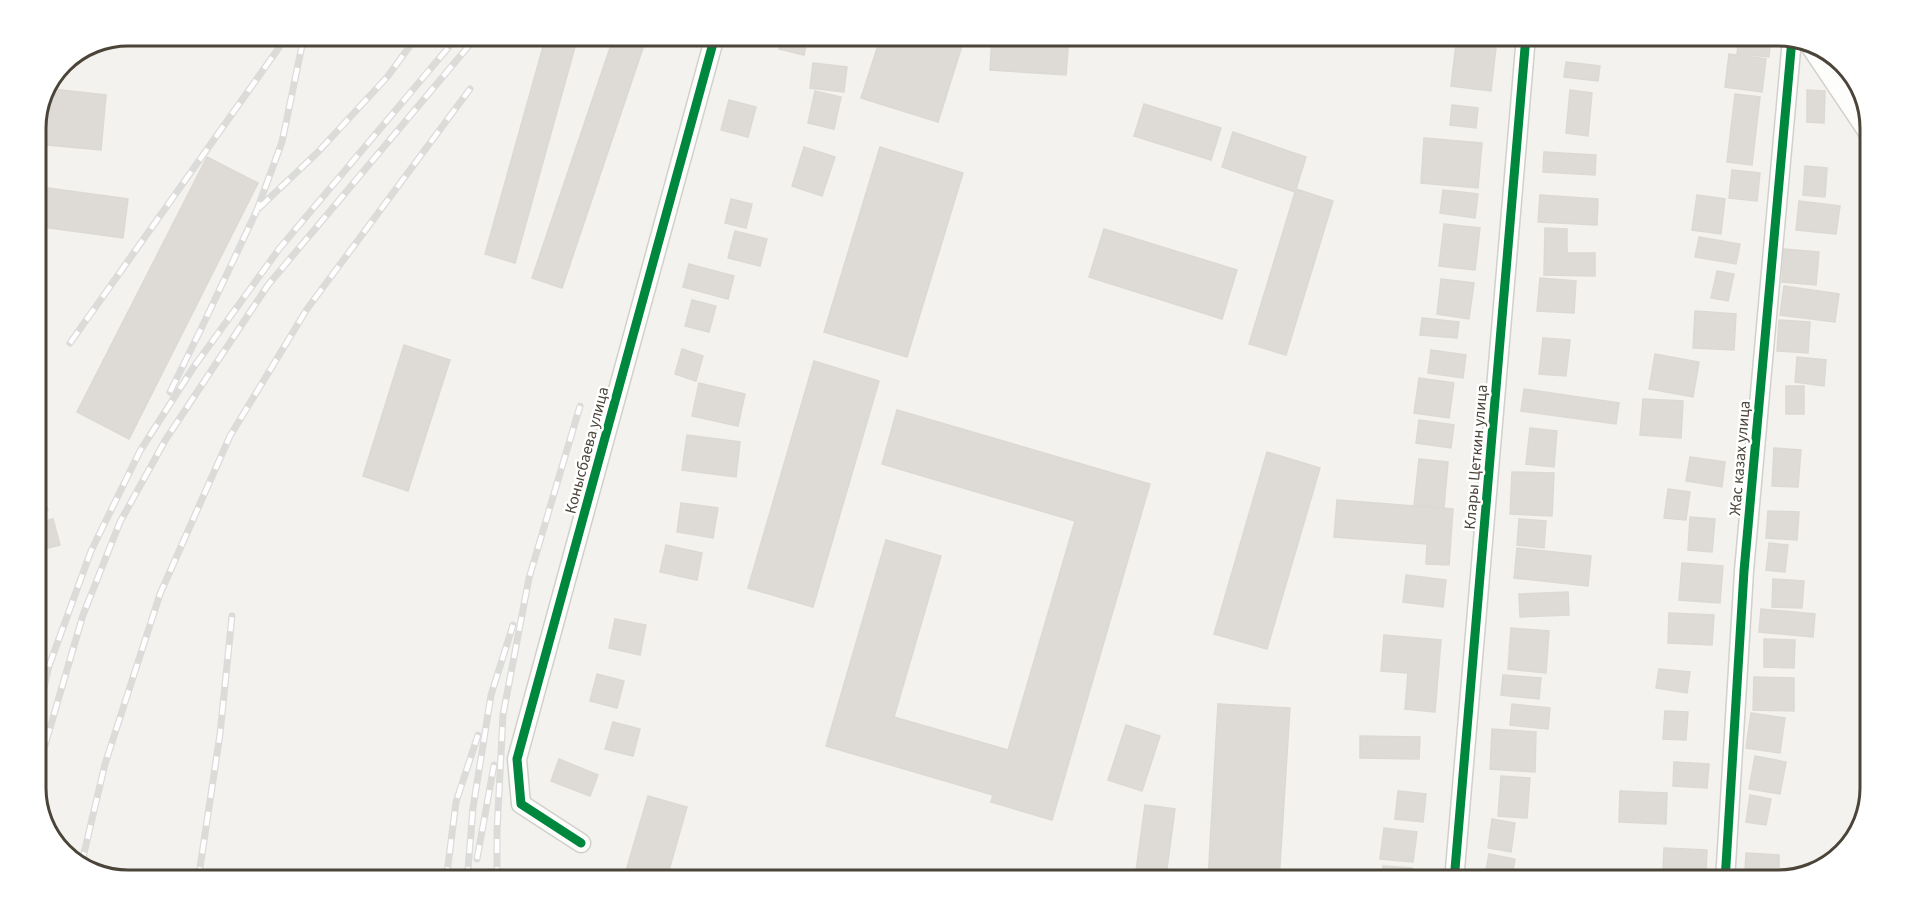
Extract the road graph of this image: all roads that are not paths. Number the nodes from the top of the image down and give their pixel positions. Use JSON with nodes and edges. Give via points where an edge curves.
{"nodes":[{"id":1,"x":712,"y":46,"type":"edge"},
{"id":2,"x":1525,"y":46,"type":"edge"},
{"id":3,"x":1791,"y":48,"type":"edge"},
{"id":4,"x":1817,"y":57,"type":"edge"},
{"id":5,"x":1860,"y":120,"type":"edge"},
{"id":6,"x":581,"y":843,"type":"dead end"},
{"id":7,"x":1455,"y":871,"type":"edge"},
{"id":8,"x":1726,"y":871,"type":"edge"}],
"edges":[{"from":1,"to":6,"type":"street","name":"Конысбаева улица","via":[[517,759],[521,804]]},
{"from":2,"to":7,"type":"street","name":"Клары Цеткин улица"},
{"from":3,"to":8,"type":"street","name":"Жас казах улица","via":[[1744,572]]},
{"from":4,"to":5,"type":"street"}]}
